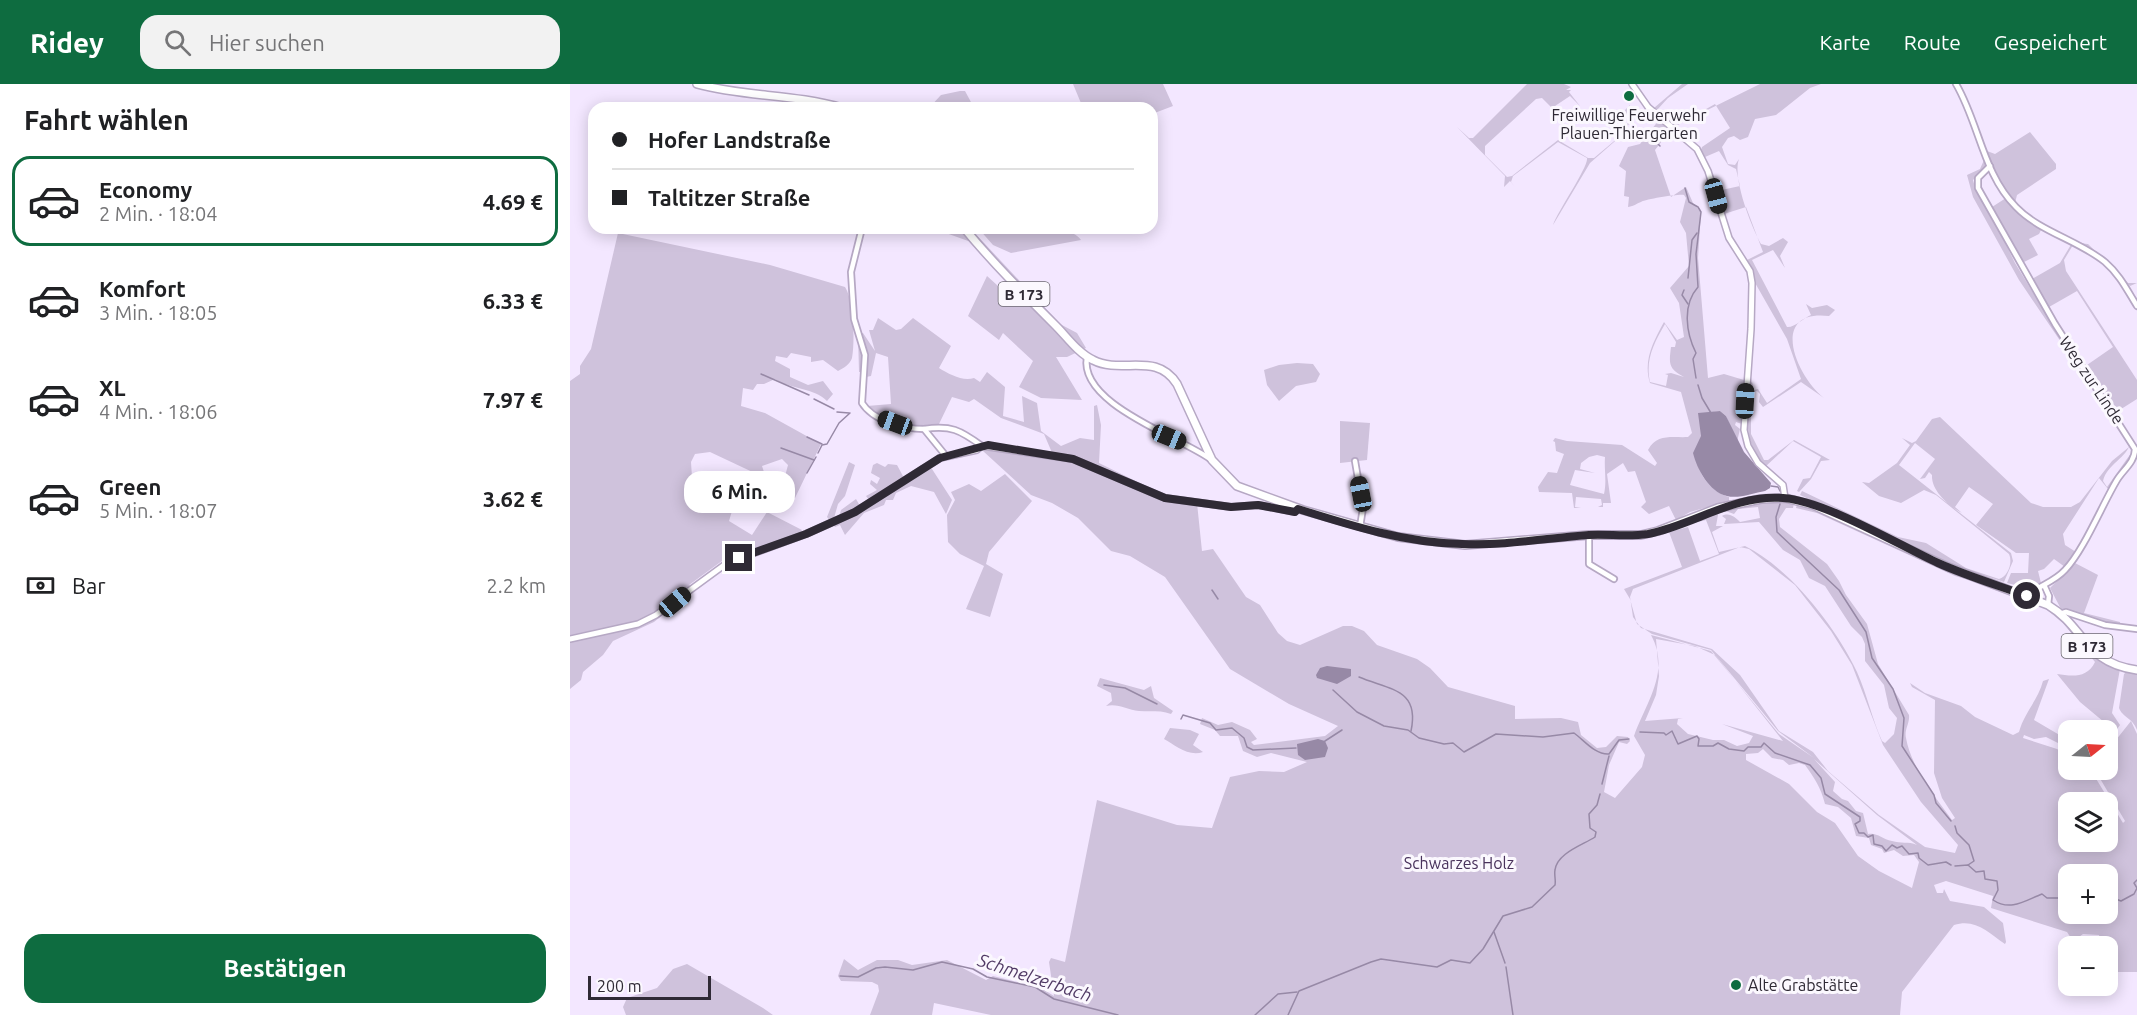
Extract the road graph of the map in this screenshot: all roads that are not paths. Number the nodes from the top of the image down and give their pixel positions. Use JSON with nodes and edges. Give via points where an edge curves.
{"nodes":[{"id":1,"x":697,"y":84,"type":"edge"},
{"id":2,"x":1632,"y":84,"type":"edge"},
{"id":3,"x":1956,"y":84,"type":"edge"},
{"id":4,"x":815,"y":102,"type":"edge"},
{"id":5,"x":1990,"y":166,"type":"junction"},
{"id":6,"x":860,"y":234,"type":"edge"},
{"id":7,"x":969,"y":234,"type":"edge"},
{"id":8,"x":2137,"y":306,"type":"edge"},
{"id":9,"x":1087,"y":357,"type":"junction"},
{"id":10,"x":924,"y":429,"type":"junction"},
{"id":11,"x":982,"y":446,"type":"junction"},
{"id":12,"x":946,"y":456,"type":"junction"},
{"id":13,"x":1212,"y":460,"type":"junction"},
{"id":14,"x":1355,"y":461,"type":"dead end"},
{"id":15,"x":1785,"y":498,"type":"junction"},
{"id":16,"x":1298,"y":509,"type":"junction"},
{"id":17,"x":1360,"y":528,"type":"junction"},
{"id":18,"x":1589,"y":535,"type":"junction"},
{"id":19,"x":1614,"y":579,"type":"dead end"},
{"id":20,"x":2045,"y":587,"type":"junction"},
{"id":21,"x":2027,"y":596,"type":"junction"},
{"id":22,"x":2048,"y":605,"type":"junction"},
{"id":23,"x":2060,"y":614,"type":"junction"},
{"id":24,"x":2137,"y":629,"type":"edge"},
{"id":25,"x":570,"y":639,"type":"edge"},
{"id":26,"x":2137,"y":670,"type":"edge"}],
"edges":[{"from":1,"to":4,"type":"main road","via":[[734,93]]},
{"from":2,"to":15,"type":"street","via":[[1648,107],[1697,149],[1729,238],[1749,271],[1751,306],[1744,430],[1753,456],[1783,485]]},
{"from":3,"to":5,"type":"street"},
{"from":5,"to":8,"type":"street","via":[[2016,207],[2106,263],[2122,280]]},
{"from":5,"to":20,"type":"street","name":"Weg zur Linde","via":[[1978,178],[1978,188],[2055,324],[2135,449],[2135,456],[2120,475],[2070,565]]},
{"from":6,"to":10,"type":"street","via":[[851,272],[854,319],[865,355],[862,403],[874,415],[911,429]]},
{"from":7,"to":9,"type":"main road","number":"B 173"},
{"from":9,"to":13,"type":"street","via":[[1087,372],[1110,399],[1150,428]]},
{"from":9,"to":13,"type":"main road","number":"B 173","via":[[1111,365],[1151,365],[1168,373],[1177,384]]},
{"from":10,"to":11,"type":"street","via":[[953,428]]},
{"from":10,"to":12,"type":"street"},
{"from":11,"to":12,"type":"street"},
{"from":11,"to":16,"type":"street","via":[[1073,459],[1165,498],[1231,507],[1258,505],[1295,512]]},
{"from":12,"to":25,"type":"street","via":[[855,512],[727,563],[638,624]]},
{"from":13,"to":16,"type":"main road","number":"B 173","via":[[1237,486]]},
{"from":14,"to":17,"type":"street","via":[[1364,508]]},
{"from":15,"to":18,"type":"main road","number":"B 173","via":[[1718,508],[1651,533]]},
{"from":15,"to":21,"type":"main road","number":"B 173","via":[[1814,506],[1948,567]]},
{"from":16,"to":17,"type":"main road","number":"B 173"},
{"from":17,"to":18,"type":"main road","number":"B 173","via":[[1415,541],[1464,544]]},
{"from":18,"to":19,"type":"street","via":[[1590,564]]},
{"from":20,"to":21,"type":"street","name":"Weg zur Linde"},
{"from":20,"to":22,"type":"street"},
{"from":21,"to":22,"type":"main road","number":"B 173"},
{"from":22,"to":23,"type":"main road","number":"B 173"},
{"from":23,"to":24,"type":"street","via":[[2066,612],[2105,626]]},
{"from":23,"to":26,"type":"main road","number":"B 173","via":[[2097,655],[2115,665]]}]}
